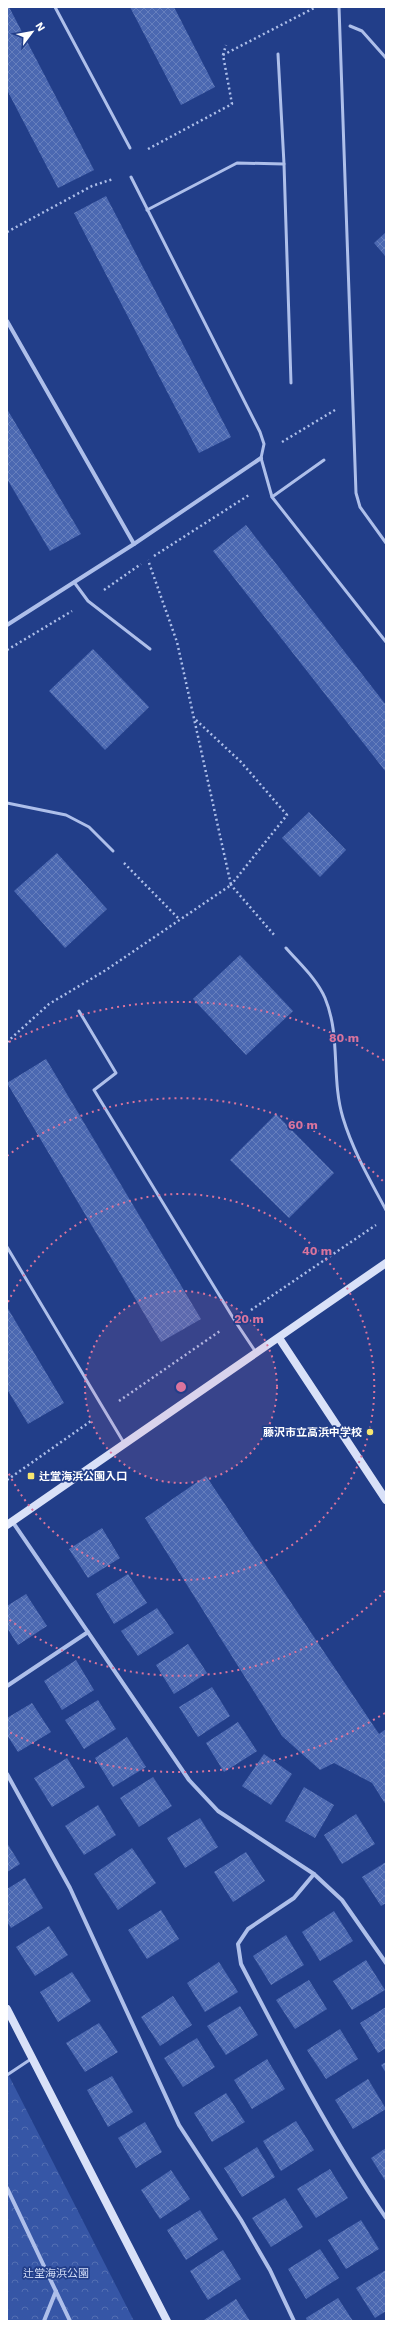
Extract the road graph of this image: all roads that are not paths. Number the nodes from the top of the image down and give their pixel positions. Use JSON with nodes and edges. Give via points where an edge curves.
{"nodes":[{"id":1,"x":55,"y":7,"type":"edge"},
{"id":2,"x":339,"y":7,"type":"edge"},
{"id":3,"x":350,"y":26,"type":"dead end"},
{"id":4,"x":278,"y":54,"type":"dead end"},
{"id":5,"x":386,"y":58,"type":"edge"},
{"id":6,"x":130,"y":148,"type":"dead end"},
{"id":7,"x":284,"y":164,"type":"junction"},
{"id":8,"x":131,"y":177,"type":"dead end"},
{"id":9,"x":147,"y":210,"type":"junction"},
{"id":10,"x":7,"y":321,"type":"edge"},
{"id":11,"x":291,"y":383,"type":"dead end"},
{"id":12,"x":261,"y":458,"type":"junction"},
{"id":13,"x":324,"y":460,"type":"dead end"},
{"id":14,"x":272,"y":497,"type":"junction"},
{"id":15,"x":386,"y":543,"type":"edge"},
{"id":16,"x":134,"y":544,"type":"junction"},
{"id":17,"x":74,"y":582,"type":"junction"},
{"id":18,"x":7,"y":619,"type":"edge"},
{"id":19,"x":8,"y":624,"type":"edge"},
{"id":20,"x":386,"y":642,"type":"edge"},
{"id":21,"x":150,"y":649,"type":"dead end"},
{"id":22,"x":7,"y":804,"type":"edge"},
{"id":23,"x":112,"y":851,"type":"road end"},
{"id":24,"x":286,"y":948,"type":"road end"},
{"id":25,"x":79,"y":1011,"type":"dead end"},
{"id":26,"x":386,"y":1210,"type":"edge"},
{"id":27,"x":7,"y":1247,"type":"edge"},
{"id":28,"x":386,"y":1263,"type":"edge"},
{"id":29,"x":279,"y":1338,"type":"junction"},
{"id":30,"x":256,"y":1353,"type":"junction"},
{"id":31,"x":124,"y":1443,"type":"junction"},
{"id":32,"x":386,"y":1500,"type":"edge"},
{"id":33,"x":10,"y":1523,"type":"edge"},
{"id":34,"x":88,"y":1632,"type":"junction"},
{"id":35,"x":7,"y":1686,"type":"edge"},
{"id":36,"x":7,"y":1774,"type":"edge"},
{"id":37,"x":314,"y":1874,"type":"junction"},
{"id":38,"x":386,"y":1963,"type":"edge"},
{"id":39,"x":7,"y":2009,"type":"edge"},
{"id":40,"x":31,"y":2059,"type":"junction"},
{"id":41,"x":7,"y":2075,"type":"edge"},
{"id":42,"x":7,"y":2188,"type":"edge"},
{"id":43,"x":386,"y":2218,"type":"edge"},
{"id":44,"x":56,"y":2291,"type":"junction"},
{"id":45,"x":44,"y":2321,"type":"edge"},
{"id":46,"x":70,"y":2321,"type":"edge"},
{"id":47,"x":167,"y":2321,"type":"edge"},
{"id":48,"x":294,"y":2321,"type":"edge"}],
"edges":[{"from":1,"to":6,"type":"lane"},
{"from":2,"to":15,"type":"lane","via":[[356,493],[360,507]]},
{"from":3,"to":5,"type":"lane","via":[[362,31]]},
{"from":4,"to":7,"type":"lane"},
{"from":7,"to":9,"type":"lane","via":[[237,163]]},
{"from":7,"to":11,"type":"lane"},
{"from":8,"to":9,"type":"lane"},
{"from":9,"to":12,"type":"lane","via":[[260,432],[264,444]]},
{"from":10,"to":16,"type":"street"},
{"from":12,"to":14,"type":"lane"},
{"from":12,"to":16,"type":"street"},
{"from":13,"to":14,"type":"lane"},
{"from":14,"to":20,"type":"lane"},
{"from":16,"to":17,"type":"street"},
{"from":17,"to":19,"type":"street"},
{"from":17,"to":21,"type":"lane","via":[[88,601]]},
{"from":18,"to":19,"type":"lane"},
{"from":22,"to":23,"type":"lane","via":[[66,815],[89,827]]},
{"from":24,"to":26,"type":"lane","via":[[325,997],[333,1024],[336,1080],[343,1118],[362,1166]]},
{"from":25,"to":30,"type":"lane","via":[[116,1073],[94,1090]]},
{"from":27,"to":31,"type":"lane"},
{"from":28,"to":29,"type":"street"},
{"from":29,"to":30,"type":"street"},
{"from":29,"to":32,"type":"street"},
{"from":30,"to":31,"type":"street"},
{"from":31,"to":33,"type":"street"},
{"from":33,"to":34,"type":"street"},
{"from":34,"to":35,"type":"street"},
{"from":34,"to":37,"type":"street","via":[[189,1780],[218,1811]]},
{"from":36,"to":48,"type":"street","via":[[70,1888],[179,2124],[241,2220],[270,2270]]},
{"from":37,"to":38,"type":"street","via":[[342,1900]]},
{"from":37,"to":43,"type":"street","via":[[294,1898],[248,1930],[238,1944],[241,1964],[349,2164]]},
{"from":39,"to":40,"type":"street"},
{"from":40,"to":41,"type":"lane"},
{"from":40,"to":47,"type":"street"},
{"from":42,"to":44,"type":"street"},
{"from":44,"to":45,"type":"street"},
{"from":44,"to":46,"type":"street"}]}
